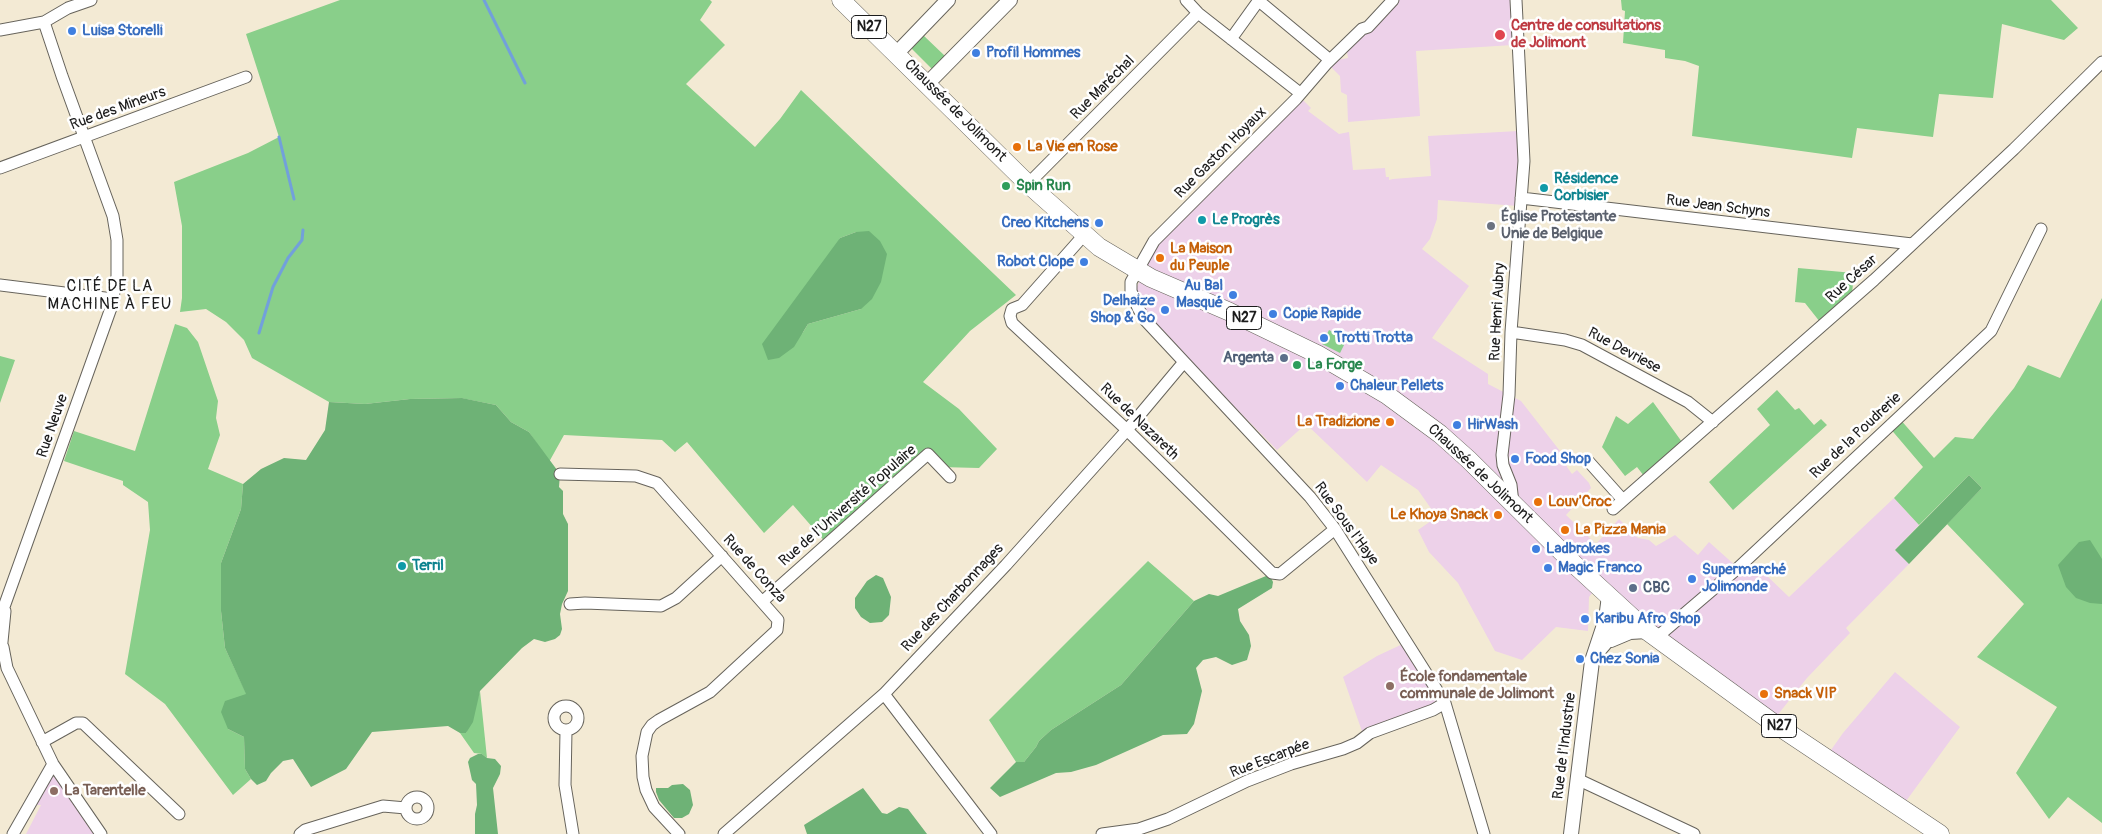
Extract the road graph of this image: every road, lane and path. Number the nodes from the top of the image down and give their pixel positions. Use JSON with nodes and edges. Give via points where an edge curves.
{"nodes":[{"id":1,"x":91,"y":0,"type":"edge"},
{"id":2,"x":841,"y":0,"type":"edge"},
{"id":3,"x":948,"y":0,"type":"edge"},
{"id":4,"x":1010,"y":0,"type":"edge"},
{"id":5,"x":1186,"y":0,"type":"edge"},
{"id":6,"x":1259,"y":0,"type":"edge"},
{"id":7,"x":1393,"y":0,"type":"edge"},
{"id":8,"x":1516,"y":0,"type":"edge"},
{"id":9,"x":1198,"y":13,"type":"junction"},
{"id":10,"x":44,"y":22,"type":"junction"},
{"id":11,"x":0,"y":30,"type":"edge"},
{"id":12,"x":1231,"y":39,"type":"junction"},
{"id":13,"x":897,"y":53,"type":"junction"},
{"id":14,"x":1330,"y":60,"type":"junction"},
{"id":15,"x":2102,"y":62,"type":"edge"},
{"id":16,"x":246,"y":77,"type":"dead end"},
{"id":17,"x":928,"y":83,"type":"junction"},
{"id":18,"x":1300,"y":93,"type":"junction"},
{"id":19,"x":84,"y":137,"type":"junction"},
{"id":20,"x":0,"y":168,"type":"edge"},
{"id":21,"x":1028,"y":184,"type":"junction"},
{"id":22,"x":1521,"y":198,"type":"junction"},
{"id":23,"x":2041,"y":229,"type":"dead end"},
{"id":24,"x":1084,"y":235,"type":"junction"},
{"id":25,"x":1912,"y":244,"type":"junction"},
{"id":26,"x":1136,"y":270,"type":"junction"},
{"id":27,"x":0,"y":285,"type":"edge"},
{"id":28,"x":113,"y":299,"type":"junction"},
{"id":29,"x":1511,"y":332,"type":"junction"},
{"id":30,"x":1184,"y":362,"type":"junction"},
{"id":31,"x":1713,"y":422,"type":"junction"},
{"id":32,"x":1127,"y":430,"type":"junction"},
{"id":33,"x":1589,"y":462,"type":"dead end"},
{"id":34,"x":560,"y":474,"type":"dead end"},
{"id":35,"x":950,"y":477,"type":"dead end"},
{"id":36,"x":1623,"y":500,"type":"junction"},
{"id":37,"x":1513,"y":503,"type":"junction"},
{"id":38,"x":1613,"y":509,"type":"dead end"},
{"id":39,"x":1335,"y":529,"type":"junction"},
{"id":40,"x":722,"y":556,"type":"junction"},
{"id":41,"x":1609,"y":596,"type":"junction"},
{"id":42,"x":763,"y":601,"type":"junction"},
{"id":43,"x":7,"y":602,"type":"junction"},
{"id":44,"x":570,"y":604,"type":"dead end"},
{"id":45,"x":1623,"y":610,"type":"junction"},
{"id":46,"x":0,"y":618,"type":"edge"},
{"id":47,"x":1651,"y":634,"type":"junction"},
{"id":48,"x":1595,"y":656,"type":"junction"},
{"id":49,"x":2,"y":661,"type":"edge"},
{"id":50,"x":884,"y":694,"type":"junction"},
{"id":51,"x":1445,"y":703,"type":"junction"},
{"id":52,"x":566,"y":731,"type":"dead end"},
{"id":53,"x":42,"y":742,"type":"junction"},
{"id":54,"x":52,"y":764,"type":"junction"},
{"id":55,"x":1577,"y":779,"type":"junction"},
{"id":56,"x":406,"y":808,"type":"dead end"},
{"id":57,"x":179,"y":814,"type":"dead end"},
{"id":58,"x":12,"y":834,"type":"edge"},
{"id":59,"x":101,"y":834,"type":"edge"},
{"id":60,"x":300,"y":834,"type":"edge"},
{"id":61,"x":573,"y":834,"type":"edge"},
{"id":62,"x":679,"y":834,"type":"edge"},
{"id":63,"x":724,"y":834,"type":"edge"},
{"id":64,"x":991,"y":834,"type":"edge"},
{"id":65,"x":1102,"y":834,"type":"edge"},
{"id":66,"x":1484,"y":834,"type":"edge"},
{"id":67,"x":1571,"y":834,"type":"edge"},
{"id":68,"x":1694,"y":834,"type":"edge"},
{"id":69,"x":1940,"y":834,"type":"edge"}],
"edges":[{"from":1,"to":10,"type":"street","via":[[68,8]]},
{"from":2,"to":13,"type":"main road","name":"Chaussée de Jolimont","number":"N27"},
{"from":3,"to":13,"type":"street"},
{"from":4,"to":17,"type":"street"},
{"from":5,"to":9,"type":"street"},
{"from":6,"to":12,"type":"street"},
{"from":6,"to":14,"type":"street"},
{"from":7,"to":14,"type":"street","name":"Rue Gaston Hoyaux"},
{"from":8,"to":22,"type":"street","name":"Rue Henri Aubry","via":[[1524,161]]},
{"from":9,"to":12,"type":"street"},
{"from":9,"to":21,"type":"street","name":"Rue Maréchal"},
{"from":10,"to":11,"type":"street"},
{"from":10,"to":19,"type":"street","name":"Rue Neuve"},
{"from":12,"to":18,"type":"street"},
{"from":13,"to":17,"type":"main road","name":"Chaussée de Jolimont","number":"N27"},
{"from":14,"to":18,"type":"street","name":"Rue Gaston Hoyaux"},
{"from":15,"to":25,"type":"street","name":"Rue César"},
{"from":16,"to":19,"type":"street","name":"Rue des Mineurs"},
{"from":17,"to":21,"type":"main road","name":"Chaussée de Jolimont","number":"N27"},
{"from":18,"to":26,"type":"street","name":"Rue Gaston Hoyaux","via":[[1154,241]]},
{"from":19,"to":20,"type":"street","name":"Rue des Mineurs"},
{"from":19,"to":28,"type":"street","name":"Rue Neuve","via":[[115,227],[117,258]]},
{"from":21,"to":24,"type":"main road","name":"Chaussée de Jolimont","number":"N27"},
{"from":22,"to":25,"type":"street","name":"Rue Jean Schyns"},
{"from":22,"to":29,"type":"street","name":"Rue Henri Aubry"},
{"from":23,"to":47,"type":"street","name":"Rue de la Poudrerie","via":[[1991,331],[1738,568]]},
{"from":24,"to":26,"type":"main road","name":"Chaussée de Jolimont","number":"N27"},
{"from":24,"to":32,"type":"street","name":"Rue de Nazareth","via":[[1022,305],[1012,308],[1010,316],[1012,323]]},
{"from":25,"to":31,"type":"street","name":"Rue César"},
{"from":26,"to":30,"type":"street","name":"Rue Sous l'Haye","via":[[1131,282],[1138,308]]},
{"from":26,"to":37,"type":"main road","name":"Chaussée de Jolimont","number":"N27","via":[[1303,347],[1364,381],[1440,434]]},
{"from":27,"to":28,"type":"street"},
{"from":28,"to":43,"type":"street","name":"Rue Neuve"},
{"from":29,"to":31,"type":"street","name":"Rue Devriese","via":[[1582,344],[1688,402]]},
{"from":29,"to":37,"type":"street","name":"Rue Henri Aubry","via":[[1509,395],[1502,455]]},
{"from":30,"to":32,"type":"street","name":"Rue des Charbonnages"},
{"from":30,"to":39,"type":"street","name":"Rue Sous l'Haye","via":[[1310,497]]},
{"from":31,"to":36,"type":"street","name":"Rue César"},
{"from":32,"to":39,"type":"street","name":"Rue de Nazareth","via":[[1276,575]]},
{"from":32,"to":50,"type":"street","name":"Rue des Charbonnages"},
{"from":33,"to":36,"type":"street"},
{"from":34,"to":40,"type":"street","name":"Rue de Conza","via":[[636,476],[657,483]]},
{"from":35,"to":42,"type":"street","name":"Rue de l'Université Populaire","via":[[924,450]]},
{"from":36,"to":38,"type":"street","name":"Rue César"},
{"from":37,"to":41,"type":"main road","name":"Chaussée de Jolimont","number":"N27"},
{"from":39,"to":51,"type":"street","name":"Rue Sous l'Haye"},
{"from":40,"to":42,"type":"street","name":"Rue de Conza"},
{"from":40,"to":44,"type":"street","via":[[676,598],[661,606]]},
{"from":41,"to":45,"type":"main road","number":"N27"},
{"from":41,"to":48,"type":"street","name":"Rue de l'Industrie"},
{"from":42,"to":62,"type":"street","name":"Rue de Conza","via":[[778,618],[777,630],[710,692],[652,725],[647,732],[642,756],[646,790],[654,807]]},
{"from":43,"to":46,"type":"street","name":"Rue Neuve"},
{"from":43,"to":49,"type":"street","name":"Rue Neuve"},
{"from":45,"to":47,"type":"main road","number":"N27"},
{"from":45,"to":48,"type":"street","via":[[1622,623]]},
{"from":47,"to":48,"type":"street","via":[[1630,632],[1616,636]]},
{"from":47,"to":69,"type":"main road","number":"N27","via":[[1772,722]]},
{"from":48,"to":55,"type":"street","name":"Rue de l'Industrie"},
{"from":49,"to":53,"type":"street"},
{"from":50,"to":63,"type":"street","name":"Rue des Charbonnages"},
{"from":50,"to":64,"type":"street"},
{"from":51,"to":65,"type":"street","name":"Rue Escarpée","via":[[1370,733],[1343,749],[1247,781],[1168,819],[1139,829]]},
{"from":51,"to":66,"type":"street","name":"Rue Sous l'Haye"},
{"from":52,"to":61,"type":"street","via":[[565,785]]},
{"from":53,"to":54,"type":"street"},
{"from":53,"to":57,"type":"street","via":[[76,723],[83,723]]},
{"from":54,"to":58,"type":"street"},
{"from":54,"to":59,"type":"street"},
{"from":55,"to":67,"type":"street","name":"Rue de l'Industrie"},
{"from":55,"to":68,"type":"street"},
{"from":56,"to":60,"type":"street","via":[[382,806]]}]}
